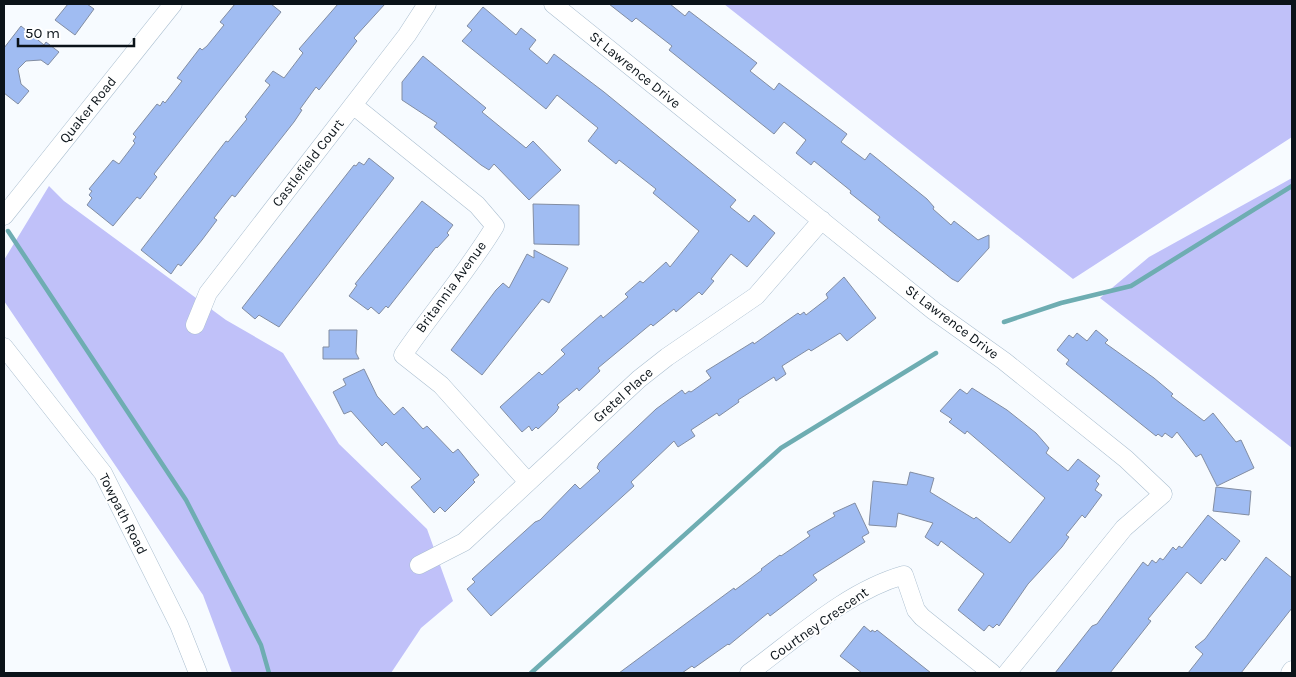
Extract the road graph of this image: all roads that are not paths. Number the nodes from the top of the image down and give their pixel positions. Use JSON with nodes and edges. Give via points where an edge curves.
{"nodes":[{"id":1,"x":173,"y":4,"type":"edge"},
{"id":2,"x":427,"y":4,"type":"edge"},
{"id":3,"x":553,"y":4,"type":"edge"},
{"id":4,"x":353,"y":105,"type":"junction"},
{"id":5,"x":4,"y":216,"type":"edge"},
{"id":6,"x":822,"y":220,"type":"junction"},
{"id":7,"x":195,"y":326,"type":"dead end"},
{"id":8,"x":4,"y":347,"type":"edge"},
{"id":9,"x":528,"y":482,"type":"junction"},
{"id":10,"x":419,"y":565,"type":"dead end"},
{"id":11,"x":1292,"y":670,"type":"edge"},
{"id":12,"x":198,"y":673,"type":"edge"},
{"id":13,"x":749,"y":673,"type":"edge"},
{"id":14,"x":992,"y":673,"type":"edge"},
{"id":15,"x":1007,"y":673,"type":"edge"},
{"id":16,"x":1290,"y":673,"type":"edge"}],
"edges":[{"from":1,"to":5,"type":"street","name":"Quaker Road"},
{"from":2,"to":4,"type":"street","name":"Castlefield Court"},
{"from":3,"to":6,"type":"street","name":"St Lawrence Drive"},
{"from":4,"to":7,"type":"street","name":"Castlefield Court","via":[[208,293]]},
{"from":4,"to":9,"type":"street","name":"Britannia Avenue","via":[[478,205],[495,226],[476,257],[403,355],[440,385]]},
{"from":6,"to":9,"type":"street","name":"Gretel Place","via":[[756,296],[646,373]]},
{"from":6,"to":15,"type":"street","name":"St Lawrence Drive","via":[[934,311],[1004,361],[1103,440],[1163,494],[1124,528]]},
{"from":8,"to":12,"type":"street","name":"Towpath Road","via":[[103,473],[180,625]]},
{"from":9,"to":10,"type":"street","name":"Gretel Place","via":[[464,542]]},
{"from":11,"to":16,"type":"street"},
{"from":13,"to":14,"type":"street","name":"Courtney Crescent","via":[[859,593],[904,575],[916,610],[922,617]]}]}
